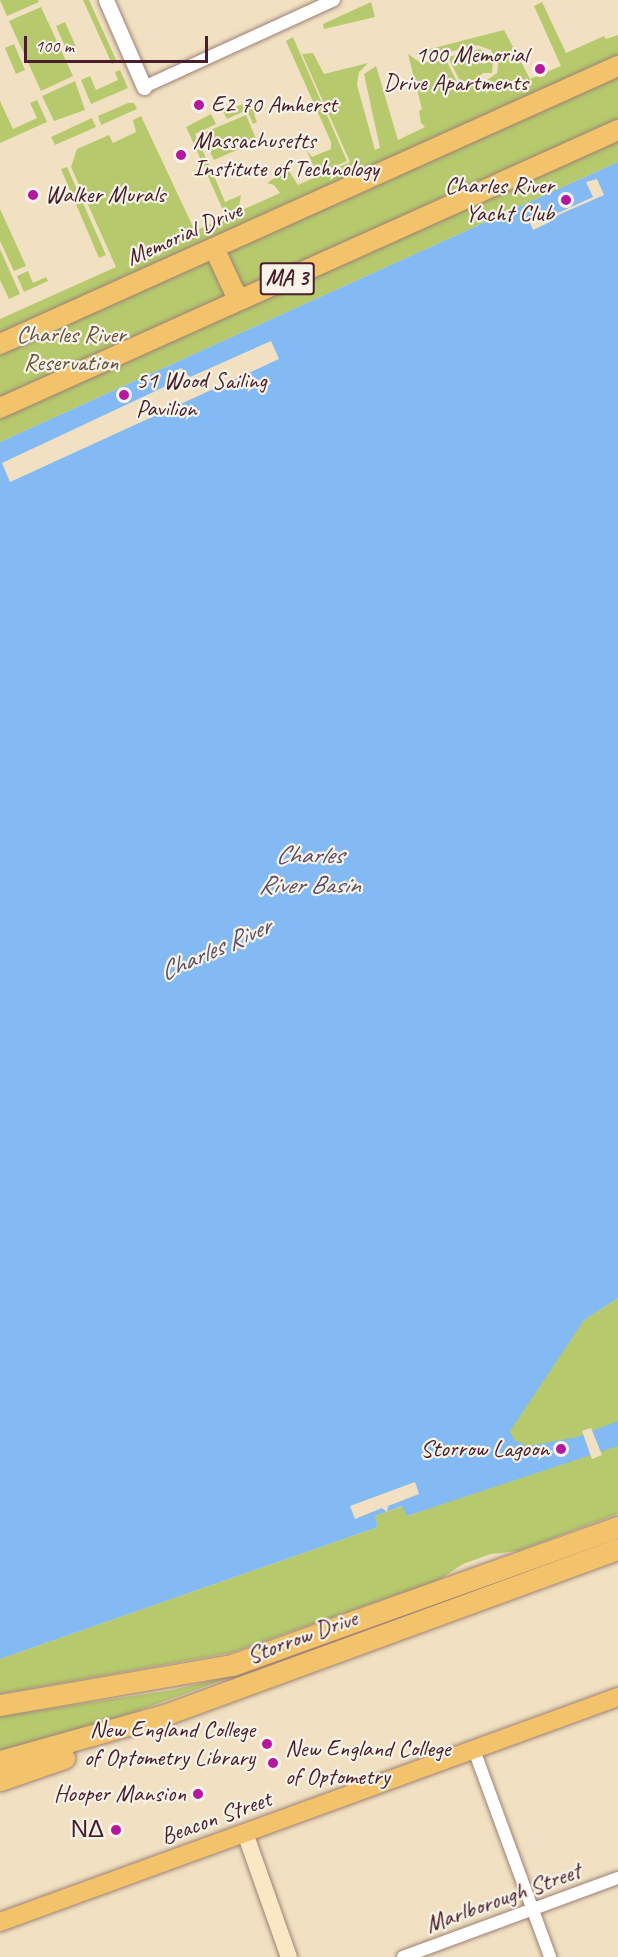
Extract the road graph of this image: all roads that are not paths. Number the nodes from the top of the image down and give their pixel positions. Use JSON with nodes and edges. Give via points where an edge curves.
{"nodes":[{"id":1,"x":106,"y":0,"type":"edge"},
{"id":2,"x":334,"y":0,"type":"edge"},
{"id":3,"x":618,"y":66,"type":"edge"},
{"id":4,"x":144,"y":87,"type":"joint"},
{"id":5,"x":618,"y":130,"type":"edge"},
{"id":6,"x":214,"y":248,"type":"junction"},
{"id":7,"x":242,"y":298,"type":"junction"},
{"id":8,"x":0,"y":344,"type":"edge"},
{"id":9,"x":0,"y":408,"type":"edge"},
{"id":10,"x":618,"y":1527,"type":"edge"},
{"id":11,"x":618,"y":1549,"type":"edge"},
{"id":12,"x":51,"y":1697,"type":"junction"},
{"id":13,"x":618,"y":1697,"type":"edge"},
{"id":14,"x":0,"y":1705,"type":"edge"},
{"id":15,"x":183,"y":1708,"type":"junction"},
{"id":16,"x":0,"y":1718,"type":"edge"},
{"id":17,"x":474,"y":1750,"type":"junction"},
{"id":18,"x":0,"y":1761,"type":"edge"},
{"id":19,"x":0,"y":1780,"type":"edge"},
{"id":20,"x":245,"y":1833,"type":"junction"},
{"id":21,"x":618,"y":1878,"type":"edge"},
{"id":22,"x":533,"y":1909,"type":"junction"},
{"id":23,"x":0,"y":1922,"type":"edge"},
{"id":24,"x":289,"y":1957,"type":"edge"},
{"id":25,"x":403,"y":1957,"type":"edge"},
{"id":26,"x":550,"y":1957,"type":"edge"}],
"edges":[{"from":1,"to":4,"type":"street"},
{"from":2,"to":4,"type":"street"},
{"from":3,"to":6,"type":"highway","name":"Memorial Drive","number":"MA 3"},
{"from":5,"to":7,"type":"highway","number":"MA 3"},
{"from":6,"to":7,"type":"highway","via":[[234,291]]},
{"from":6,"to":8,"type":"highway","name":"Memorial Drive","number":"MA 3"},
{"from":7,"to":9,"type":"highway","number":"MA 3"},
{"from":10,"to":12,"type":"highway","name":"Storrow Drive","via":[[253,1659],[188,1676]]},
{"from":11,"to":15,"type":"highway","name":"Storrow Drive"},
{"from":12,"to":14,"type":"highway","name":"Storrow Drive"},
{"from":12,"to":16,"type":"highway"},
{"from":13,"to":17,"type":"main road","name":"Beacon Street"},
{"from":15,"to":18,"type":"highway","name":"Storrow Drive"},
{"from":15,"to":19,"type":"highway","via":[[128,1735]]},
{"from":17,"to":20,"type":"main road","name":"Beacon Street"},
{"from":17,"to":22,"type":"street"},
{"from":20,"to":23,"type":"main road","name":"Beacon Street"},
{"from":20,"to":24,"type":"main road"},
{"from":21,"to":22,"type":"street","name":"Marlborough Street"},
{"from":22,"to":25,"type":"street","name":"Marlborough Street"},
{"from":22,"to":26,"type":"street"}]}
